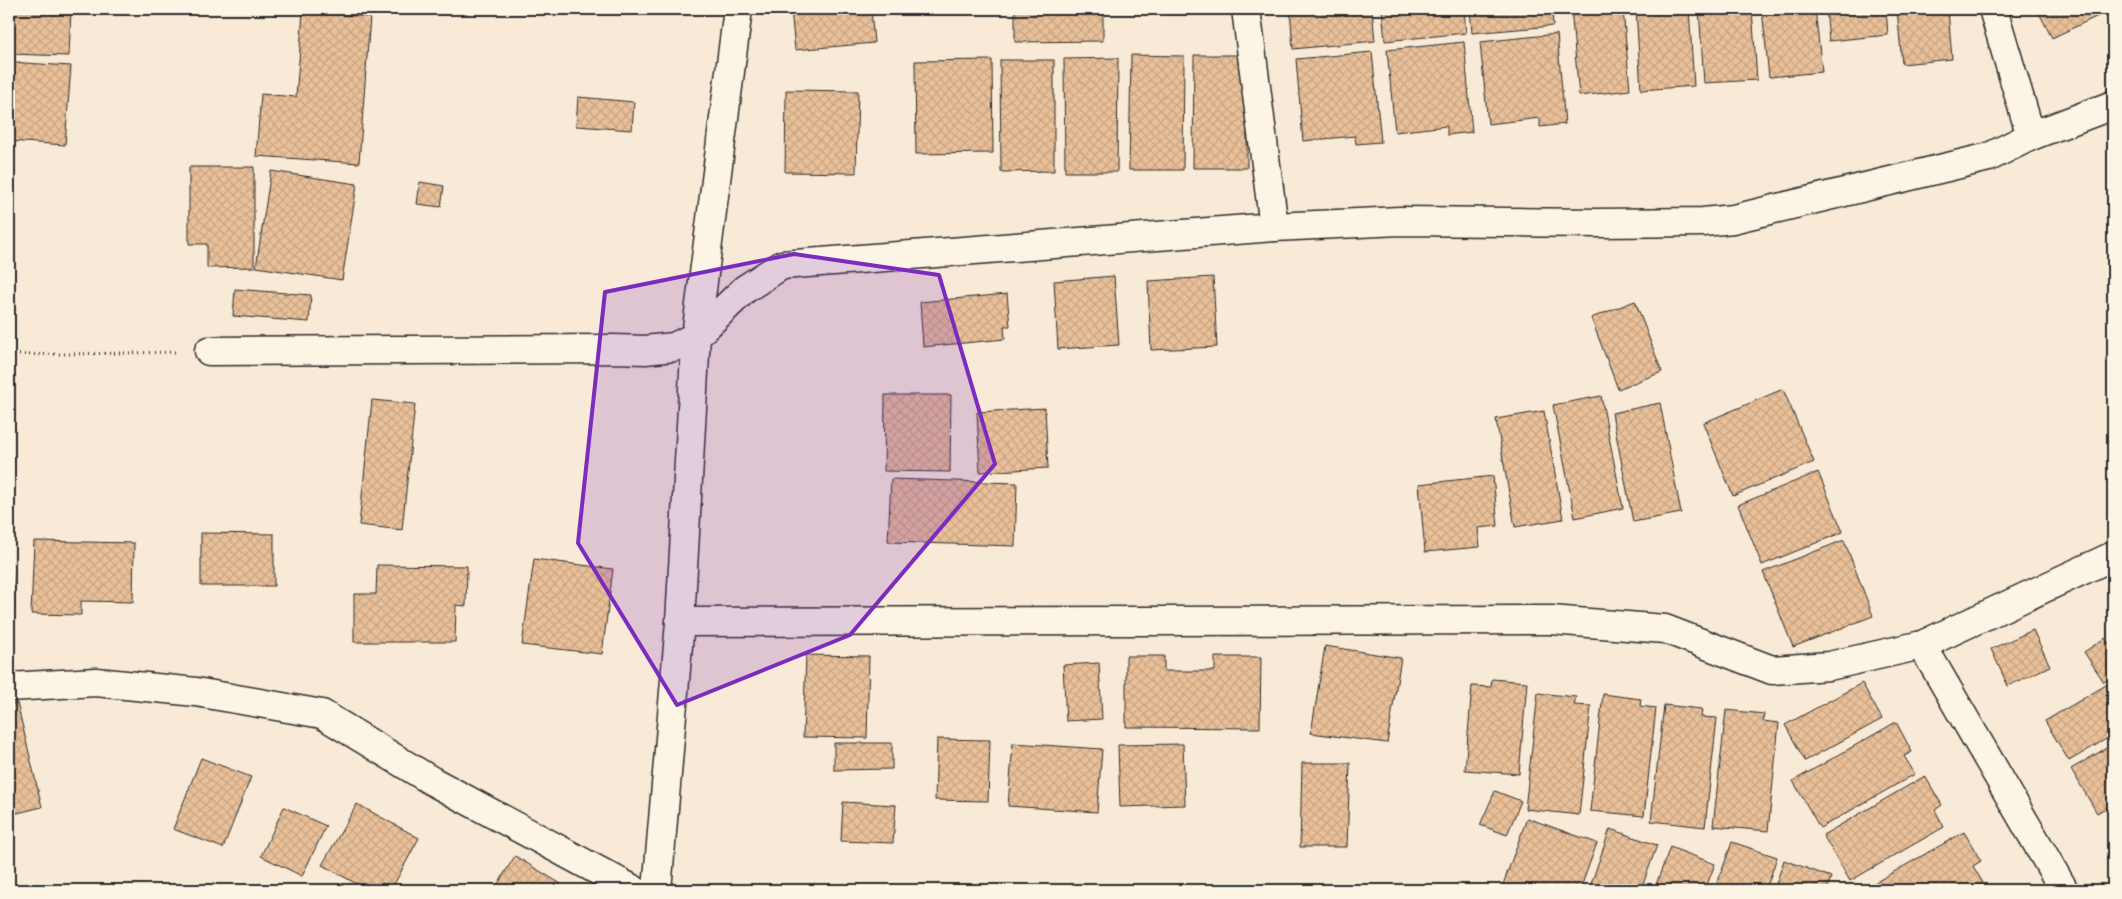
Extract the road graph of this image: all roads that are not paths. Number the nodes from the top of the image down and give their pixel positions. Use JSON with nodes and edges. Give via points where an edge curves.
{"nodes":[{"id":1,"x":738,"y":9,"type":"edge"},
{"id":2,"x":1246,"y":9,"type":"edge"},
{"id":3,"x":1993,"y":9,"type":"edge"},
{"id":4,"x":2113,"y":105,"type":"edge"},
{"id":5,"x":2031,"y":136,"type":"junction"},
{"id":6,"x":1274,"y":227,"type":"junction"},
{"id":7,"x":696,"y":336,"type":"junction"},
{"id":8,"x":210,"y":351,"type":"road end"},
{"id":9,"x":2113,"y":556,"type":"edge"},
{"id":10,"x":680,"y":622,"type":"junction"},
{"id":11,"x":1922,"y":645,"type":"junction"},
{"id":12,"x":9,"y":687,"type":"edge"},
{"id":13,"x":634,"y":890,"type":"edge"},
{"id":14,"x":657,"y":890,"type":"edge"},
{"id":15,"x":2064,"y":890,"type":"edge"}],
"edges":[{"from":1,"to":7,"type":"street"},
{"from":2,"to":6,"type":"street"},
{"from":3,"to":5,"type":"street"},
{"from":4,"to":5,"type":"street"},
{"from":5,"to":6,"type":"street","via":[[1989,157],[1732,219],[1599,223],[1400,221]]},
{"from":6,"to":7,"type":"street","via":[[782,265],[745,289]]},
{"from":7,"to":8,"type":"street","via":[[674,347],[645,350]]},
{"from":7,"to":10,"type":"street"},
{"from":9,"to":11,"type":"street"},
{"from":10,"to":11,"type":"street","via":[[1551,620],[1665,629],[1772,670],[1829,666]]},
{"from":10,"to":14,"type":"street"},
{"from":11,"to":15,"type":"street"},
{"from":12,"to":13,"type":"street","via":[[96,682],[196,692],[322,714],[432,781]]}]}
